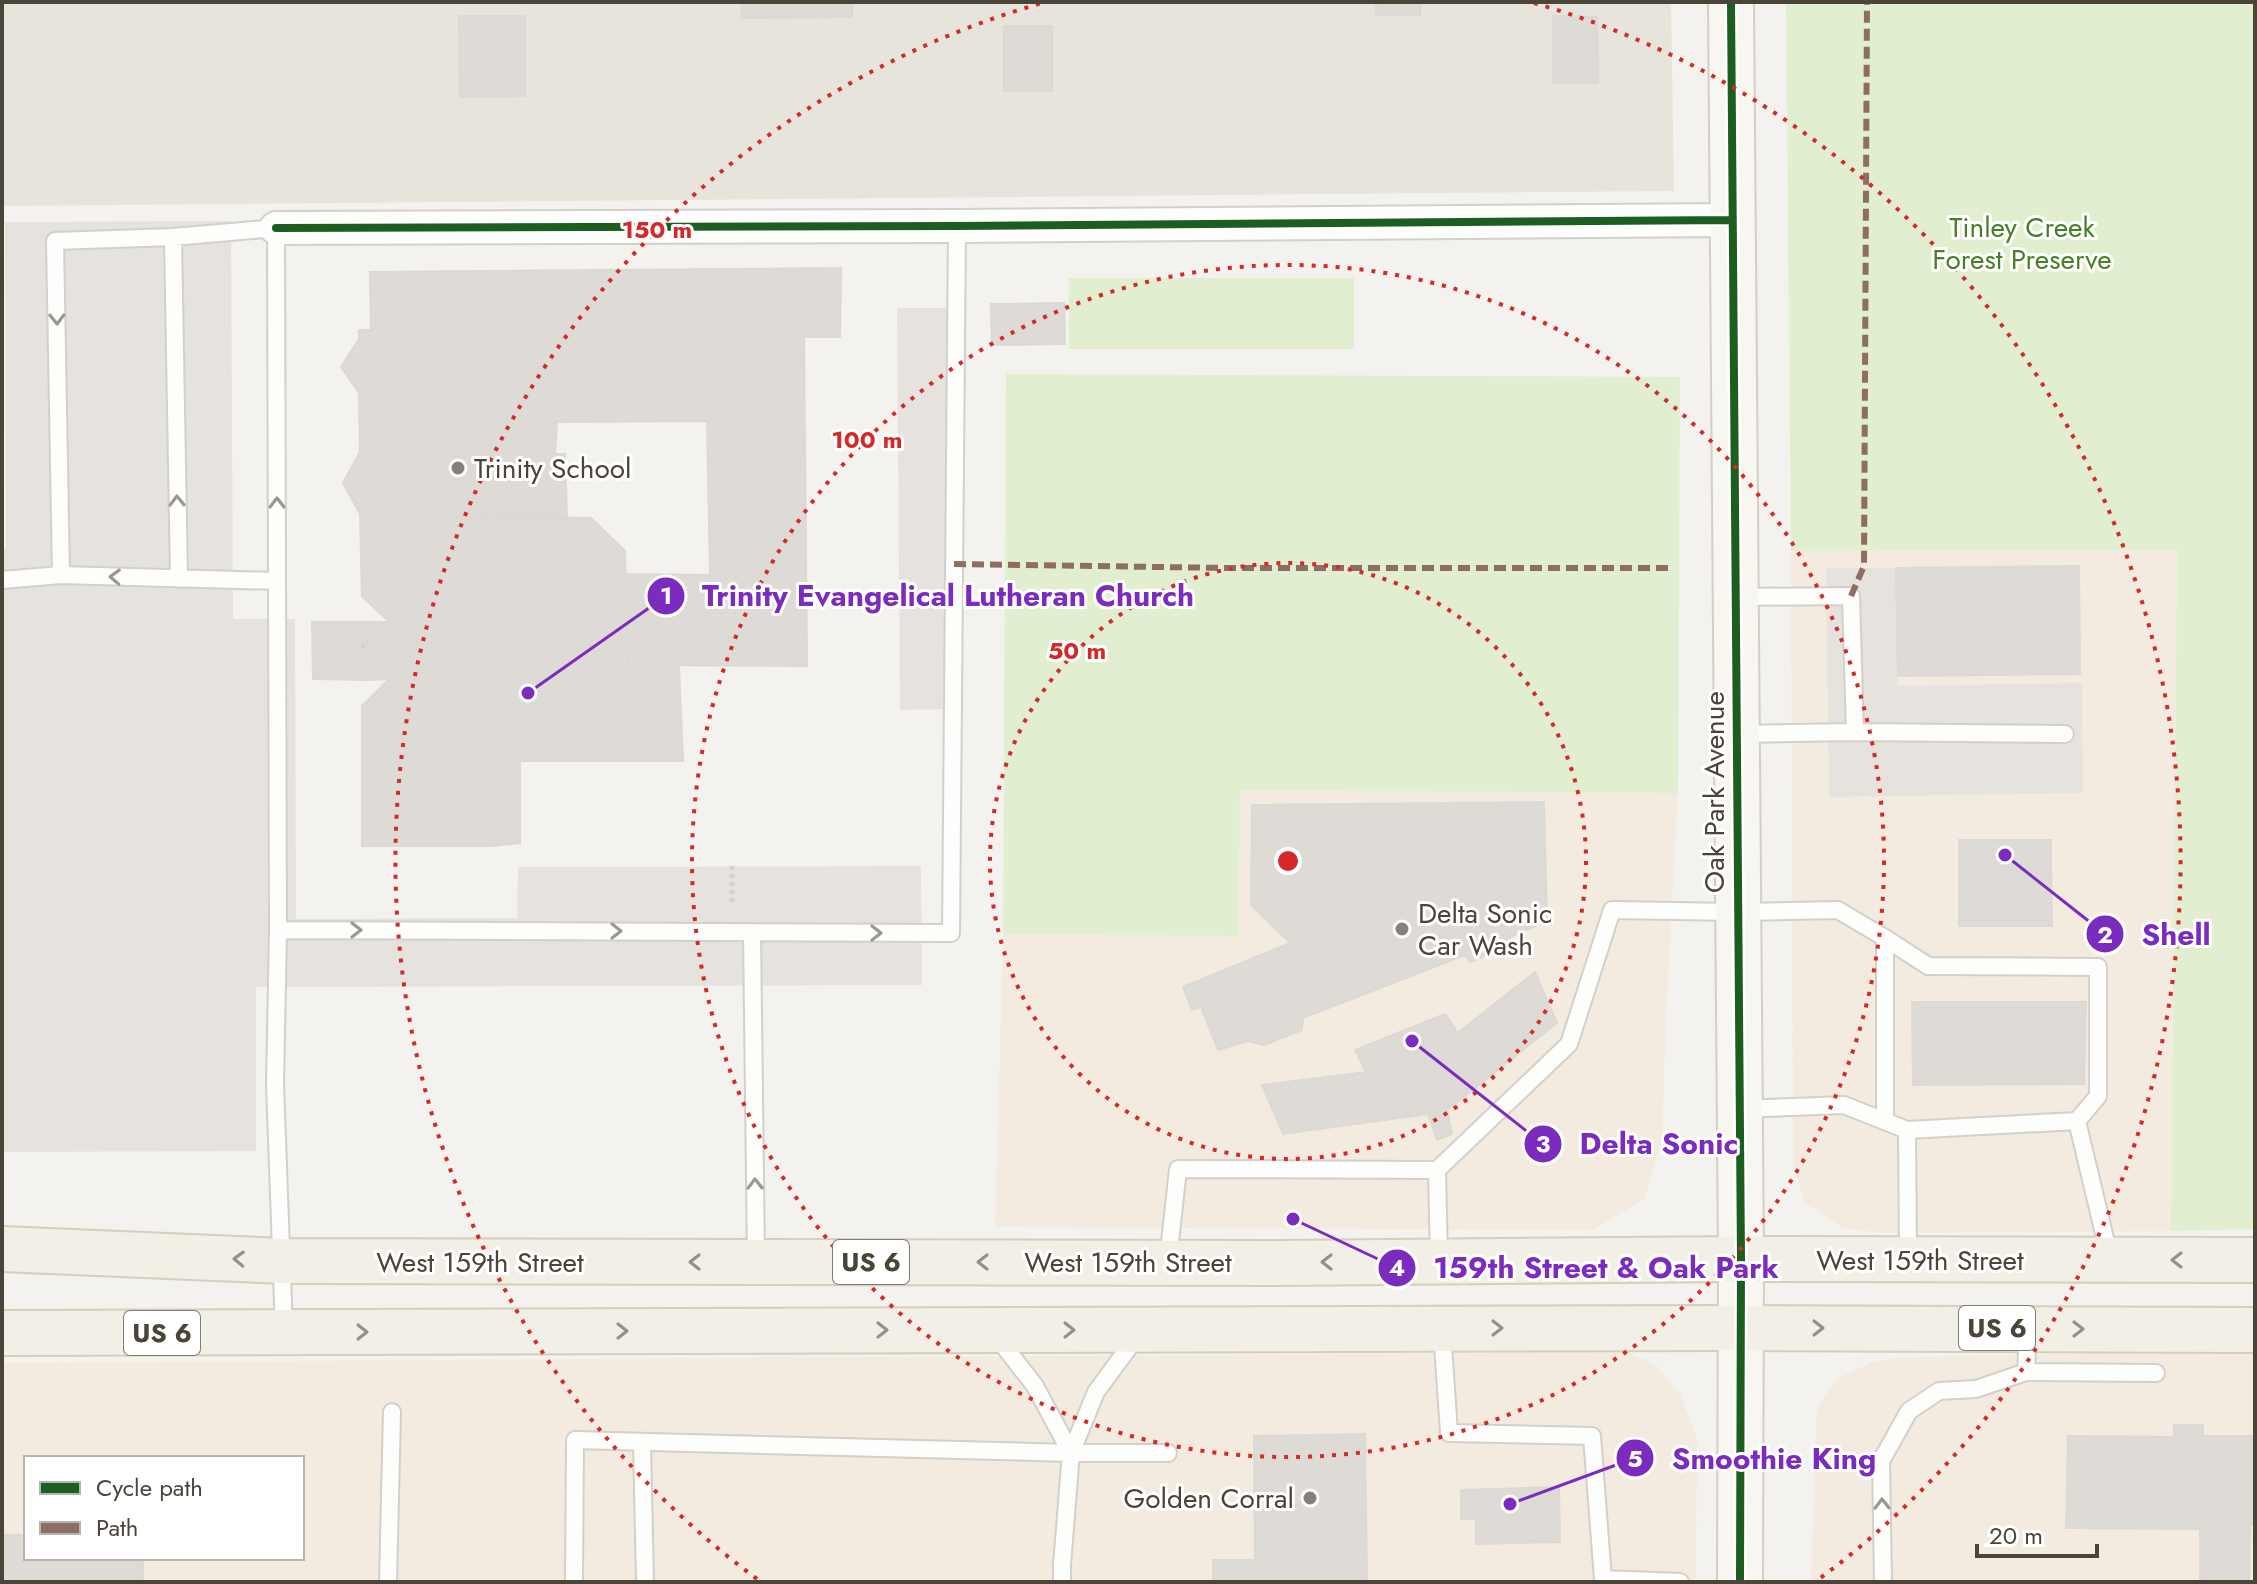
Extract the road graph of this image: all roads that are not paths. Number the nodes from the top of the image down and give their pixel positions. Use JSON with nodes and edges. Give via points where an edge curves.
{"nodes":[{"id":1,"x":1731,"y":2,"type":"edge"},
{"id":2,"x":1731,"y":220,"type":"junction"},
{"id":3,"x":957,"y":226,"type":"junction"},
{"id":4,"x":276,"y":228,"type":"junction"},
{"id":5,"x":173,"y":237,"type":"junction"},
{"id":6,"x":61,"y":575,"type":"junction"},
{"id":7,"x":179,"y":579,"type":"junction"},
{"id":8,"x":2,"y":580,"type":"edge"},
{"id":9,"x":277,"y":581,"type":"junction"},
{"id":10,"x":1735,"y":597,"type":"junction"},
{"id":11,"x":1855,"y":732,"type":"junction"},
{"id":12,"x":1736,"y":734,"type":"junction"},
{"id":13,"x":2065,"y":734,"type":"dead end"},
{"id":14,"x":1736,"y":912,"type":"junction"},
{"id":15,"x":278,"y":930,"type":"junction"},
{"id":16,"x":752,"y":932,"type":"junction"},
{"id":17,"x":1885,"y":938,"type":"junction"},
{"id":18,"x":1740,"y":1109,"type":"junction"},
{"id":19,"x":1885,"y":1121,"type":"junction"},
{"id":20,"x":2077,"y":1121,"type":"junction"},
{"id":21,"x":1907,"y":1130,"type":"junction"},
{"id":22,"x":1437,"y":1170,"type":"junction"},
{"id":23,"x":2,"y":1249,"type":"edge"},
{"id":24,"x":1741,"y":1259,"type":"junction"},
{"id":25,"x":1908,"y":1260,"type":"junction"},
{"id":26,"x":2111,"y":1260,"type":"junction"},
{"id":27,"x":2255,"y":1260,"type":"edge"},
{"id":28,"x":283,"y":1261,"type":"junction"},
{"id":29,"x":756,"y":1262,"type":"junction"},
{"id":30,"x":1168,"y":1262,"type":"junction"},
{"id":31,"x":1439,"y":1262,"type":"junction"},
{"id":32,"x":1740,"y":1328,"type":"junction"},
{"id":33,"x":2028,"y":1328,"type":"junction"},
{"id":34,"x":1442,"y":1329,"type":"junction"},
{"id":35,"x":991,"y":1330,"type":"junction"},
{"id":36,"x":2255,"y":1330,"type":"edge"},
{"id":37,"x":1141,"y":1331,"type":"junction"},
{"id":38,"x":2,"y":1333,"type":"edge"},
{"id":39,"x":284,"y":1333,"type":"junction"},
{"id":40,"x":2026,"y":1372,"type":"junction"},
{"id":41,"x":2156,"y":1373,"type":"dead end"},
{"id":42,"x":392,"y":1412,"type":"dead end"},
{"id":43,"x":642,"y":1443,"type":"junction"},
{"id":44,"x":1071,"y":1453,"type":"junction"},
{"id":45,"x":1168,"y":1453,"type":"dead end"},
{"id":46,"x":388,"y":1582,"type":"edge"},
{"id":47,"x":574,"y":1582,"type":"edge"},
{"id":48,"x":645,"y":1582,"type":"edge"},
{"id":49,"x":1062,"y":1582,"type":"edge"},
{"id":50,"x":1680,"y":1582,"type":"edge"},
{"id":51,"x":1740,"y":1582,"type":"edge"},
{"id":52,"x":1883,"y":1582,"type":"edge"}],
"edges":[{"from":1,"to":2,"type":"street","name":"Oak Park Avenue"},
{"from":2,"to":3,"type":"street"},
{"from":2,"to":10,"type":"street","name":"Oak Park Avenue"},
{"from":3,"to":4,"type":"street"},
{"from":16,"to":3,"type":"lane","one_way":true,"via":[[951,933]]},
{"from":4,"to":5,"type":"lane"},
{"from":9,"to":4,"type":"lane","one_way":true},
{"from":5,"to":6,"type":"lane","one_way":true,"via":[[55,241]]},
{"from":7,"to":5,"type":"lane","one_way":true},
{"from":7,"to":6,"type":"lane","one_way":true},
{"from":6,"to":8,"type":"lane"},
{"from":7,"to":9,"type":"lane"},
{"from":9,"to":15,"type":"lane"},
{"from":10,"to":11,"type":"lane","via":[[1851,596]]},
{"from":10,"to":12,"type":"street","name":"Oak Park Avenue"},
{"from":11,"to":12,"type":"lane"},
{"from":11,"to":13,"type":"lane"},
{"from":12,"to":14,"type":"street","name":"Oak Park Avenue"},
{"from":14,"to":17,"type":"lane","via":[[1838,910]]},
{"from":14,"to":18,"type":"street","name":"Oak Park Avenue"},
{"from":14,"to":22,"type":"lane","via":[[1612,910],[1569,1044]]},
{"from":15,"to":16,"type":"lane","one_way":true},
{"from":15,"to":28,"type":"lane","via":[[275,1085]]},
{"from":29,"to":16,"type":"lane","one_way":true},
{"from":17,"to":19,"type":"lane"},
{"from":17,"to":20,"type":"lane","via":[[1928,966],[2098,967],[2098,1096]]},
{"from":18,"to":19,"type":"lane","via":[[1844,1105]]},
{"from":18,"to":24,"type":"street","name":"Oak Park Avenue"},
{"from":19,"to":21,"type":"lane"},
{"from":20,"to":21,"type":"lane"},
{"from":20,"to":26,"type":"lane"},
{"from":21,"to":25,"type":"lane"},
{"from":22,"to":30,"type":"lane","via":[[1178,1169]]},
{"from":22,"to":31,"type":"lane"},
{"from":28,"to":23,"type":"main road","name":"West 159th Street","number":"US 6","one_way":true},
{"from":24,"to":25,"type":"main road","name":"West 159th Street","number":"US 6"},
{"from":24,"to":31,"type":"main road","name":"West 159th Street","number":"US 6"},
{"from":24,"to":32,"type":"street","name":"Oak Park Avenue"},
{"from":25,"to":26,"type":"main road","name":"West 159th Street","number":"US 6"},
{"from":27,"to":26,"type":"main road","name":"West 159th Street","number":"US 6","one_way":true},
{"from":29,"to":28,"type":"main road","name":"West 159th Street","number":"US 6","one_way":true},
{"from":28,"to":39,"type":"lane"},
{"from":30,"to":29,"type":"main road","name":"West 159th Street","number":"US 6","one_way":true},
{"from":31,"to":30,"type":"main road","name":"West 159th Street","number":"US 6","one_way":true},
{"from":32,"to":33,"type":"main road","number":"US 6","one_way":true},
{"from":34,"to":32,"type":"main road","number":"US 6","one_way":true},
{"from":32,"to":51,"type":"street","name":"Oak Park Avenue"},
{"from":33,"to":36,"type":"main road","number":"US 6","one_way":true},
{"from":33,"to":40,"type":"lane"},
{"from":34,"to":37,"type":"main road","number":"US 6"},
{"from":34,"to":50,"type":"lane","via":[[1449,1433],[1592,1436],[1603,1579]]},
{"from":35,"to":37,"type":"main road","number":"US 6","one_way":true},
{"from":39,"to":35,"type":"main road","number":"US 6","one_way":true},
{"from":35,"to":44,"type":"lane","via":[[1035,1386]]},
{"from":37,"to":44,"type":"lane","via":[[1096,1392]]},
{"from":38,"to":39,"type":"main road","number":"US 6"},
{"from":40,"to":41,"type":"lane"},
{"from":52,"to":40,"type":"lane","one_way":true,"via":[[1881,1461],[1909,1411],[1939,1391],[1976,1389]]},
{"from":42,"to":46,"type":"lane"},
{"from":43,"to":44,"type":"lane"},
{"from":43,"to":47,"type":"lane","via":[[575,1440]]},
{"from":43,"to":48,"type":"lane"},
{"from":44,"to":45,"type":"lane"},
{"from":44,"to":49,"type":"lane"}]}
